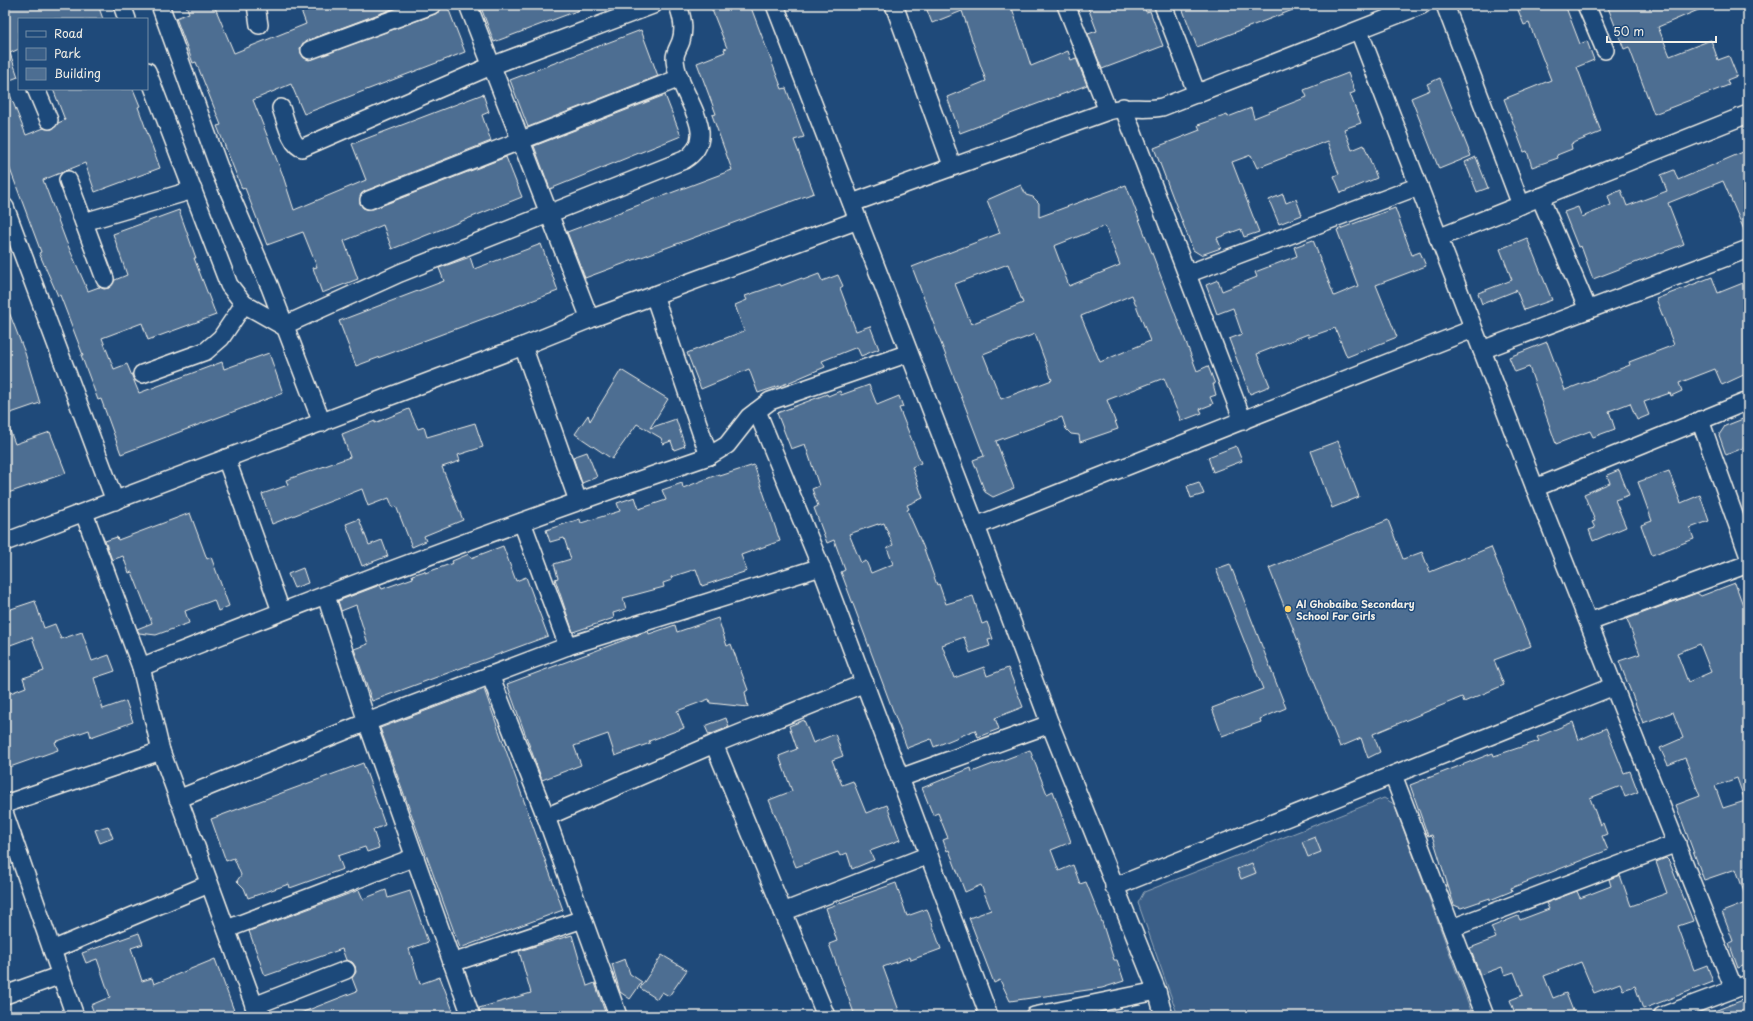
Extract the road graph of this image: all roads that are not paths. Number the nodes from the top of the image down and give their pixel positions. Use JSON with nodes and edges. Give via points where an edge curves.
{"nodes":[{"id":1,"x":122,"y":5,"type":"edge"},
{"id":2,"x":160,"y":5,"type":"edge"},
{"id":3,"x":256,"y":5,"type":"edge"},
{"id":4,"x":432,"y":5,"type":"edge"},
{"id":5,"x":468,"y":5,"type":"edge"},
{"id":6,"x":653,"y":5,"type":"edge"},
{"id":7,"x":678,"y":5,"type":"edge"},
{"id":8,"x":775,"y":5,"type":"edge"},
{"id":9,"x":894,"y":5,"type":"edge"},
{"id":10,"x":1066,"y":5,"type":"edge"},
{"id":11,"x":1163,"y":5,"type":"edge"},
{"id":12,"x":1422,"y":5,"type":"edge"},
{"id":13,"x":1445,"y":5,"type":"edge"},
{"id":14,"x":1586,"y":5,"type":"edge"},
{"id":15,"x":1401,"y":9,"type":"edge"},
{"id":16,"x":127,"y":18,"type":"edge"},
{"id":17,"x":259,"y":25,"type":"dead end"},
{"id":18,"x":1359,"y":31,"type":"junction"},
{"id":19,"x":310,"y":50,"type":"dead end"},
{"id":20,"x":1605,"y":50,"type":"dead end"},
{"id":21,"x":491,"y":66,"type":"junction"},
{"id":22,"x":148,"y":74,"type":"edge"},
{"id":23,"x":680,"y":78,"type":"junction"},
{"id":24,"x":36,"y":90,"type":"edge"},
{"id":25,"x":1197,"y":94,"type":"junction"},
{"id":26,"x":281,"y":108,"type":"dead end"},
{"id":27,"x":1116,"y":109,"type":"junction"},
{"id":28,"x":1748,"y":114,"type":"edge"},
{"id":29,"x":48,"y":120,"type":"dead end"},
{"id":30,"x":520,"y":142,"type":"junction"},
{"id":31,"x":952,"y":165,"type":"junction"},
{"id":32,"x":68,"y":180,"type":"dead end"},
{"id":33,"x":1418,"y":186,"type":"junction"},
{"id":34,"x":193,"y":190,"type":"junction"},
{"id":35,"x":1540,"y":197,"type":"junction"},
{"id":36,"x":369,"y":200,"type":"dead end"},
{"id":37,"x":852,"y":202,"type":"junction"},
{"id":38,"x":1521,"y":205,"type":"junction"},
{"id":39,"x":5,"y":207,"type":"edge"},
{"id":40,"x":547,"y":213,"type":"junction"},
{"id":41,"x":858,"y":220,"type":"junction"},
{"id":42,"x":84,"y":222,"type":"junction"},
{"id":43,"x":1438,"y":238,"type":"junction"},
{"id":44,"x":1748,"y":249,"type":"edge"},
{"id":45,"x":1187,"y":274,"type":"junction"},
{"id":46,"x":105,"y":279,"type":"dead end"},
{"id":47,"x":654,"y":295,"type":"junction"},
{"id":48,"x":244,"y":304,"type":"junction"},
{"id":49,"x":1588,"y":310,"type":"junction"},
{"id":50,"x":590,"y":319,"type":"junction"},
{"id":51,"x":283,"y":326,"type":"junction"},
{"id":52,"x":1473,"y":329,"type":"junction"},
{"id":53,"x":523,"y":346,"type":"junction"},
{"id":54,"x":1482,"y":350,"type":"junction"},
{"id":55,"x":909,"y":353,"type":"junction"},
{"id":56,"x":142,"y":374,"type":"dead end"},
{"id":57,"x":1748,"y":401,"type":"edge"},
{"id":58,"x":757,"y":410,"type":"junction"},
{"id":59,"x":1243,"y":420,"type":"junction"},
{"id":60,"x":1700,"y":420,"type":"junction"},
{"id":61,"x":322,"y":423,"type":"junction"},
{"id":62,"x":709,"y":456,"type":"junction"},
{"id":63,"x":226,"y":458,"type":"junction"},
{"id":64,"x":1535,"y":488,"type":"junction"},
{"id":65,"x":115,"y":501,"type":"junction"},
{"id":66,"x":578,"y":501,"type":"junction"},
{"id":67,"x":84,"y":513,"type":"junction"},
{"id":68,"x":522,"y":522,"type":"junction"},
{"id":69,"x":976,"y":526,"type":"junction"},
{"id":70,"x":5,"y":542,"type":"edge"},
{"id":71,"x":1748,"y":554,"type":"edge"},
{"id":72,"x":1748,"y":564,"type":"edge"},
{"id":73,"x":821,"y":567,"type":"junction"},
{"id":74,"x":326,"y":596,"type":"junction"},
{"id":75,"x":281,"y":611,"type":"junction"},
{"id":76,"x":1589,"y":622,"type":"junction"},
{"id":77,"x":568,"y":646,"type":"junction"},
{"id":78,"x":141,"y":667,"type":"junction"},
{"id":79,"x":490,"y":675,"type":"junction"},
{"id":80,"x":864,"y":682,"type":"junction"},
{"id":81,"x":1614,"y":686,"type":"junction"},
{"id":82,"x":367,"y":722,"type":"junction"},
{"id":83,"x":1050,"y":724,"type":"junction"},
{"id":84,"x":714,"y":744,"type":"junction"},
{"id":85,"x":161,"y":751,"type":"junction"},
{"id":86,"x":1393,"y":775,"type":"junction"},
{"id":87,"x":900,"y":778,"type":"junction"},
{"id":88,"x":178,"y":799,"type":"junction"},
{"id":89,"x":5,"y":804,"type":"edge"},
{"id":90,"x":5,"y":814,"type":"edge"},
{"id":91,"x":546,"y":817,"type":"junction"},
{"id":92,"x":1677,"y":843,"type":"junction"},
{"id":93,"x":929,"y":855,"type":"junction"},
{"id":94,"x":415,"y":857,"type":"junction"},
{"id":95,"x":209,"y":884,"type":"junction"},
{"id":96,"x":1114,"y":887,"type":"junction"},
{"id":97,"x":783,"y":912,"type":"junction"},
{"id":98,"x":583,"y":919,"type":"junction"},
{"id":99,"x":1452,"y":928,"type":"junction"},
{"id":100,"x":226,"y":929,"type":"junction"},
{"id":101,"x":52,"y":950,"type":"junction"},
{"id":102,"x":452,"y":963,"type":"junction"},
{"id":103,"x":346,"y":970,"type":"dead end"},
{"id":104,"x":61,"y":976,"type":"junction"},
{"id":105,"x":1741,"y":986,"type":"edge"},
{"id":106,"x":1156,"y":991,"type":"junction"},
{"id":107,"x":5,"y":995,"type":"edge"},
{"id":108,"x":256,"y":1011,"type":"edge"},
{"id":109,"x":75,"y":1016,"type":"edge"},
{"id":110,"x":471,"y":1016,"type":"edge"},
{"id":111,"x":618,"y":1016,"type":"edge"},
{"id":112,"x":826,"y":1016,"type":"edge"},
{"id":113,"x":989,"y":1016,"type":"edge"},
{"id":114,"x":1034,"y":1016,"type":"edge"},
{"id":115,"x":1164,"y":1016,"type":"edge"},
{"id":116,"x":1485,"y":1016,"type":"edge"},
{"id":117,"x":1662,"y":1016,"type":"edge"}],
"edges":[{"from":1,"to":16,"type":"street"},
{"from":2,"to":51,"type":"street","via":[[221,173],[270,287]]},
{"from":3,"to":17,"type":"street"},
{"from":4,"to":19,"type":"street"},
{"from":5,"to":21,"type":"street"},
{"from":6,"to":21,"type":"street"},
{"from":7,"to":23,"type":"street","via":[[682,17],[682,32],[674,59]]},
{"from":8,"to":37,"type":"street"},
{"from":9,"to":31,"type":"street"},
{"from":10,"to":27,"type":"street"},
{"from":11,"to":25,"type":"street"},
{"from":12,"to":15,"type":"street"},
{"from":13,"to":38,"type":"street"},
{"from":14,"to":20,"type":"street"},
{"from":15,"to":18,"type":"street"},
{"from":18,"to":25,"type":"street"},
{"from":18,"to":33,"type":"street"},
{"from":21,"to":26,"type":"street","via":[[302,148],[294,142]]},
{"from":21,"to":30,"type":"street"},
{"from":22,"to":34,"type":"street"},
{"from":23,"to":30,"type":"street"},
{"from":23,"to":40,"type":"street","via":[[700,129],[699,143],[692,155]]},
{"from":24,"to":29,"type":"street"},
{"from":25,"to":27,"type":"street","via":[[1154,108]]},
{"from":27,"to":31,"type":"street"},
{"from":27,"to":45,"type":"street"},
{"from":28,"to":35,"type":"street"},
{"from":30,"to":36,"type":"street"},
{"from":30,"to":40,"type":"street"},
{"from":31,"to":37,"type":"street"},
{"from":32,"to":42,"type":"street"},
{"from":33,"to":43,"type":"street"},
{"from":33,"to":45,"type":"street"},
{"from":34,"to":42,"type":"street"},
{"from":34,"to":48,"type":"street","via":[[229,285]]},
{"from":35,"to":38,"type":"street"},
{"from":35,"to":49,"type":"street"},
{"from":37,"to":41,"type":"street"},
{"from":38,"to":43,"type":"street"},
{"from":39,"to":65,"type":"street"},
{"from":40,"to":50,"type":"street"},
{"from":40,"to":51,"type":"street","via":[[400,273]]},
{"from":41,"to":47,"type":"street"},
{"from":41,"to":55,"type":"street"},
{"from":42,"to":46,"type":"street"},
{"from":43,"to":52,"type":"street"},
{"from":44,"to":49,"type":"street"},
{"from":45,"to":59,"type":"street"},
{"from":47,"to":50,"type":"street"},
{"from":47,"to":62,"type":"street"},
{"from":48,"to":51,"type":"street"},
{"from":48,"to":56,"type":"street","via":[[221,338],[206,351]]},
{"from":49,"to":54,"type":"street"},
{"from":50,"to":53,"type":"street"},
{"from":51,"to":61,"type":"street"},
{"from":52,"to":54,"type":"street"},
{"from":52,"to":59,"type":"street"},
{"from":53,"to":61,"type":"street"},
{"from":53,"to":66,"type":"street"},
{"from":54,"to":64,"type":"street"},
{"from":55,"to":58,"type":"street","via":[[778,398]]},
{"from":55,"to":69,"type":"street"},
{"from":57,"to":60,"type":"street"},
{"from":58,"to":62,"type":"street","via":[[727,445]]},
{"from":58,"to":73,"type":"street"},
{"from":59,"to":69,"type":"street"},
{"from":60,"to":64,"type":"street"},
{"from":60,"to":71,"type":"street"},
{"from":61,"to":63,"type":"street"},
{"from":62,"to":66,"type":"street"},
{"from":63,"to":65,"type":"street"},
{"from":63,"to":75,"type":"street"},
{"from":64,"to":76,"type":"street"},
{"from":65,"to":67,"type":"street"},
{"from":66,"to":68,"type":"street"},
{"from":67,"to":70,"type":"street"},
{"from":67,"to":78,"type":"street"},
{"from":68,"to":74,"type":"street"},
{"from":68,"to":77,"type":"street"},
{"from":69,"to":83,"type":"street"},
{"from":72,"to":76,"type":"street"},
{"from":73,"to":77,"type":"street"},
{"from":73,"to":80,"type":"street"},
{"from":74,"to":75,"type":"street"},
{"from":74,"to":82,"type":"street"},
{"from":75,"to":78,"type":"street"},
{"from":76,"to":81,"type":"street"},
{"from":77,"to":79,"type":"street"},
{"from":78,"to":85,"type":"street"},
{"from":79,"to":82,"type":"street"},
{"from":79,"to":91,"type":"street"},
{"from":80,"to":84,"type":"street"},
{"from":80,"to":87,"type":"street"},
{"from":81,"to":86,"type":"street"},
{"from":81,"to":92,"type":"street"},
{"from":82,"to":88,"type":"street"},
{"from":82,"to":94,"type":"street"},
{"from":83,"to":87,"type":"street"},
{"from":83,"to":96,"type":"street"},
{"from":84,"to":91,"type":"street"},
{"from":84,"to":97,"type":"street"},
{"from":85,"to":88,"type":"street"},
{"from":85,"to":89,"type":"street"},
{"from":86,"to":96,"type":"street"},
{"from":86,"to":99,"type":"street"},
{"from":87,"to":93,"type":"street"},
{"from":88,"to":95,"type":"street"},
{"from":90,"to":101,"type":"street"},
{"from":91,"to":98,"type":"street"},
{"from":92,"to":99,"type":"street"},
{"from":92,"to":105,"type":"street"},
{"from":93,"to":97,"type":"street"},
{"from":93,"to":113,"type":"street"},
{"from":94,"to":100,"type":"street"},
{"from":94,"to":102,"type":"street"},
{"from":95,"to":100,"type":"street"},
{"from":95,"to":101,"type":"street"},
{"from":96,"to":106,"type":"street"},
{"from":97,"to":112,"type":"street"},
{"from":98,"to":102,"type":"street"},
{"from":98,"to":111,"type":"street"},
{"from":99,"to":116,"type":"street"},
{"from":100,"to":108,"type":"street"},
{"from":101,"to":104,"type":"street"},
{"from":102,"to":110,"type":"street"},
{"from":103,"to":108,"type":"street"},
{"from":104,"to":107,"type":"street"},
{"from":104,"to":109,"type":"street"},
{"from":105,"to":117,"type":"street"},
{"from":106,"to":114,"type":"street"},
{"from":106,"to":115,"type":"street"}]}
